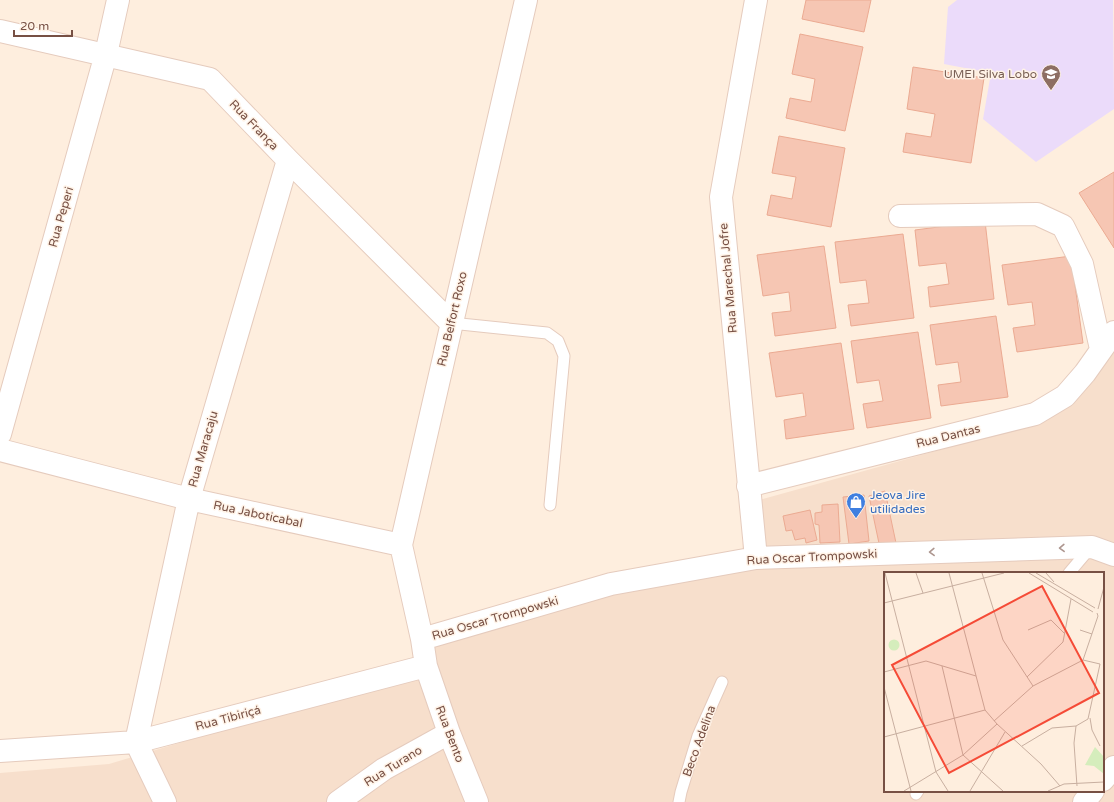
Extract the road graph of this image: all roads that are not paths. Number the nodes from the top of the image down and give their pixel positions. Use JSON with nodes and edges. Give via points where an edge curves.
{"nodes":[{"id":1,"x":118,"y":0,"type":"edge"},
{"id":2,"x":526,"y":0,"type":"edge"},
{"id":3,"x":756,"y":0,"type":"edge"},
{"id":4,"x":0,"y":31,"type":"edge"},
{"id":5,"x":106,"y":54,"type":"junction"},
{"id":6,"x":288,"y":160,"type":"junction"},
{"id":7,"x":900,"y":216,"type":"dead end"},
{"id":8,"x":451,"y":323,"type":"junction"},
{"id":9,"x":1114,"y":332,"type":"edge"},
{"id":10,"x":1101,"y":349,"type":"junction"},
{"id":11,"x":0,"y":434,"type":"edge"},
{"id":12,"x":0,"y":450,"type":"edge"},
{"id":13,"x":748,"y":486,"type":"junction"},
{"id":14,"x":189,"y":498,"type":"junction"},
{"id":15,"x":550,"y":505,"type":"dead end"},
{"id":16,"x":401,"y":545,"type":"junction"},
{"id":17,"x":1092,"y":547,"type":"junction"},
{"id":18,"x":1114,"y":555,"type":"edge"},
{"id":19,"x":756,"y":558,"type":"junction"},
{"id":20,"x":1070,"y":572,"type":"edge"},
{"id":21,"x":422,"y":639,"type":"junction"},
{"id":22,"x":426,"y":666,"type":"junction"},
{"id":23,"x":722,"y":682,"type":"dead end"},
{"id":24,"x":449,"y":733,"type":"junction"},
{"id":25,"x":136,"y":742,"type":"junction"},
{"id":26,"x":0,"y":751,"type":"edge"},
{"id":27,"x":1114,"y":767,"type":"edge"},
{"id":28,"x":1104,"y":779,"type":"edge"},
{"id":29,"x":1092,"y":792,"type":"edge"},
{"id":30,"x":165,"y":802,"type":"edge"},
{"id":31,"x":338,"y":802,"type":"edge"},
{"id":32,"x":477,"y":802,"type":"edge"},
{"id":33,"x":679,"y":802,"type":"edge"},
{"id":34,"x":1084,"y":802,"type":"edge"}],
"edges":[{"from":1,"to":5,"type":"street","name":"Rua Peperi"},
{"from":2,"to":8,"type":"street","name":"Rua Belfort Roxo"},
{"from":3,"to":13,"type":"street","name":"Rua Marechal Jofre","via":[[720,197]]},
{"from":4,"to":5,"type":"street","name":"Rua França"},
{"from":5,"to":6,"type":"street","name":"Rua França","via":[[210,79]]},
{"from":5,"to":11,"type":"street","name":"Rua Peperi"},
{"from":6,"to":8,"type":"street","name":"Rua França"},
{"from":6,"to":14,"type":"street","name":"Rua Maracaju"},
{"from":7,"to":10,"type":"street","via":[[1037,214],[1064,226],[1082,264]]},
{"from":8,"to":15,"type":"lane","via":[[547,333],[558,341],[564,356]]},
{"from":8,"to":16,"type":"street","name":"Rua Belfort Roxo"},
{"from":9,"to":10,"type":"street","name":"Rua Dantas"},
{"from":10,"to":13,"type":"street","name":"Rua Dantas","via":[[1065,396],[1035,414]]},
{"from":12,"to":14,"type":"street","name":"Rua Jaboticabal"},
{"from":13,"to":19,"type":"street","name":"Rua Marechal Jofre"},
{"from":14,"to":16,"type":"street","name":"Rua Jaboticabal"},
{"from":14,"to":25,"type":"street","name":"Rua Maracaju"},
{"from":16,"to":21,"type":"street","name":"Rua Belfort Roxo"},
{"from":17,"to":18,"type":"street","name":"Rua Oscar Trompowski"},
{"from":17,"to":19,"type":"street","name":"Rua Oscar Trompowski","one_way":true},
{"from":17,"to":20,"type":"lane"},
{"from":19,"to":21,"type":"street","name":"Rua Oscar Trompowski","via":[[610,584]]},
{"from":21,"to":22,"type":"street"},
{"from":22,"to":24,"type":"street","name":"Rua Bento"},
{"from":22,"to":25,"type":"street","name":"Rua Tibiriçá"},
{"from":23,"to":33,"type":"lane","name":"Beco Adelina","via":[[698,736]]},
{"from":24,"to":31,"type":"street","name":"Rua Turano","via":[[384,769]]},
{"from":24,"to":32,"type":"street","name":"Rua Bento"},
{"from":25,"to":26,"type":"street","name":"Rua Tibiriçá"},
{"from":25,"to":30,"type":"street"},
{"from":27,"to":28,"type":"street"},
{"from":29,"to":34,"type":"street"}]}
